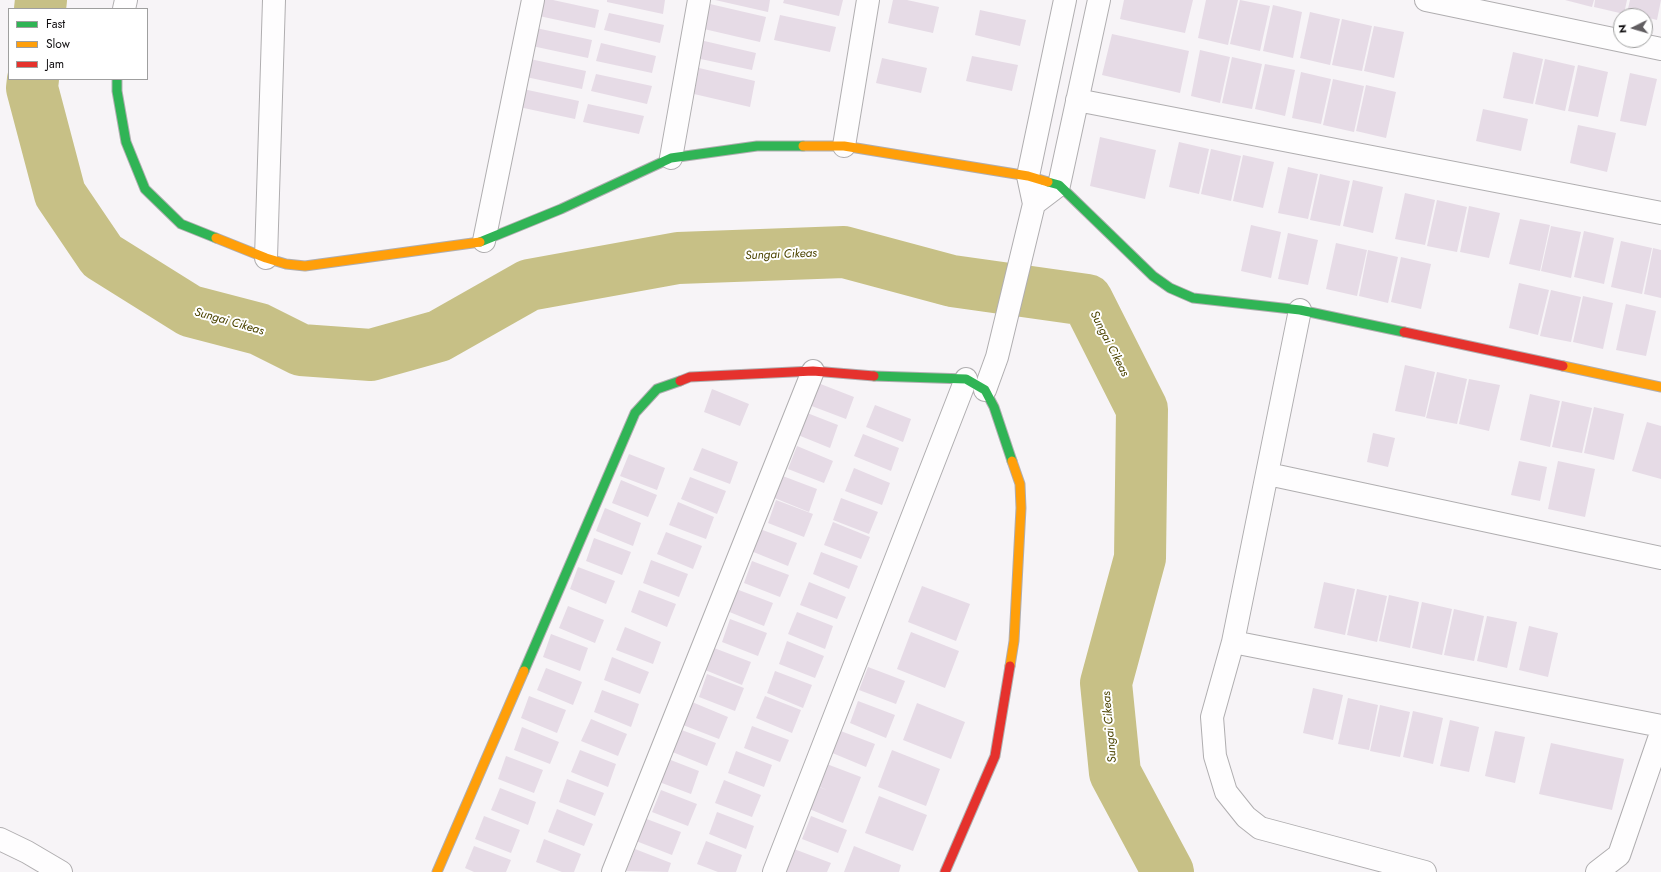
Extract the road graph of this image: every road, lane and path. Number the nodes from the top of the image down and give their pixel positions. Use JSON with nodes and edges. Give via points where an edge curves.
{"nodes":[{"id":1,"x":274,"y":0,"type":"edge"},
{"id":2,"x":533,"y":0,"type":"edge"},
{"id":3,"x":699,"y":0,"type":"edge"},
{"id":4,"x":868,"y":0,"type":"edge"},
{"id":5,"x":1065,"y":0,"type":"edge"},
{"id":6,"x":1099,"y":0,"type":"edge"},
{"id":7,"x":1426,"y":0,"type":"edge"},
{"id":8,"x":1661,"y":49,"type":"edge"},
{"id":9,"x":117,"y":80,"type":"edge"},
{"id":10,"x":1077,"y":100,"type":"junction"},
{"id":11,"x":844,"y":146,"type":"junction"},
{"id":12,"x":671,"y":158,"type":"junction"},
{"id":13,"x":1028,"y":176,"type":"junction"},
{"id":14,"x":1059,"y":185,"type":"junction"},
{"id":15,"x":1034,"y":204,"type":"junction"},
{"id":16,"x":1661,"y":213,"type":"edge"},
{"id":17,"x":484,"y":240,"type":"junction"},
{"id":18,"x":266,"y":258,"type":"junction"},
{"id":19,"x":1300,"y":310,"type":"junction"},
{"id":20,"x":813,"y":372,"type":"junction"},
{"id":21,"x":966,"y":379,"type":"junction"},
{"id":22,"x":1661,"y":387,"type":"edge"},
{"id":23,"x":985,"y":390,"type":"junction"},
{"id":24,"x":1268,"y":474,"type":"junction"},
{"id":25,"x":1661,"y":558,"type":"edge"},
{"id":26,"x":1234,"y":642,"type":"junction"},
{"id":27,"x":1661,"y":726,"type":"edge"},
{"id":28,"x":1661,"y":734,"type":"edge"},
{"id":29,"x":0,"y":839,"type":"edge"},
{"id":30,"x":61,"y":872,"type":"edge"},
{"id":31,"x":437,"y":872,"type":"edge"},
{"id":32,"x":613,"y":872,"type":"edge"},
{"id":33,"x":774,"y":872,"type":"edge"},
{"id":34,"x":945,"y":872,"type":"edge"},
{"id":35,"x":1425,"y":872,"type":"edge"},
{"id":36,"x":1597,"y":872,"type":"edge"}],
"edges":[{"from":1,"to":18,"type":"street"},
{"from":2,"to":17,"type":"street"},
{"from":3,"to":12,"type":"street"},
{"from":4,"to":11,"type":"street"},
{"from":5,"to":13,"type":"street"},
{"from":6,"to":10,"type":"street"},
{"from":7,"to":8,"type":"street"},
{"from":9,"to":18,"type":"street","via":[[126,142],[144,189],[181,224]]},
{"from":10,"to":14,"type":"street"},
{"from":10,"to":16,"type":"street"},
{"from":11,"to":12,"type":"street","via":[[757,146]]},
{"from":11,"to":13,"type":"street"},
{"from":12,"to":17,"type":"street","via":[[561,209]]},
{"from":13,"to":14,"type":"street"},
{"from":13,"to":15,"type":"street"},
{"from":14,"to":15,"type":"street"},
{"from":14,"to":19,"type":"street","via":[[1153,276],[1170,288],[1193,298]]},
{"from":15,"to":23,"type":"street","via":[[997,357]]},
{"from":17,"to":18,"type":"street","via":[[305,266]]},
{"from":19,"to":22,"type":"street"},
{"from":19,"to":24,"type":"street"},
{"from":20,"to":21,"type":"street"},
{"from":20,"to":31,"type":"street","via":[[690,378],[657,388],[635,413]]},
{"from":20,"to":32,"type":"street"},
{"from":21,"to":23,"type":"street"},
{"from":21,"to":33,"type":"street"},
{"from":23,"to":34,"type":"street","via":[[994,407],[1020,484],[1014,640],[995,756]]},
{"from":24,"to":25,"type":"street"},
{"from":24,"to":26,"type":"street"},
{"from":26,"to":27,"type":"street"},
{"from":26,"to":35,"type":"street","via":[[1212,716],[1215,756],[1226,792],[1246,817],[1260,828]]},
{"from":28,"to":36,"type":"street","via":[[1619,855]]},
{"from":29,"to":30,"type":"street"}]}
